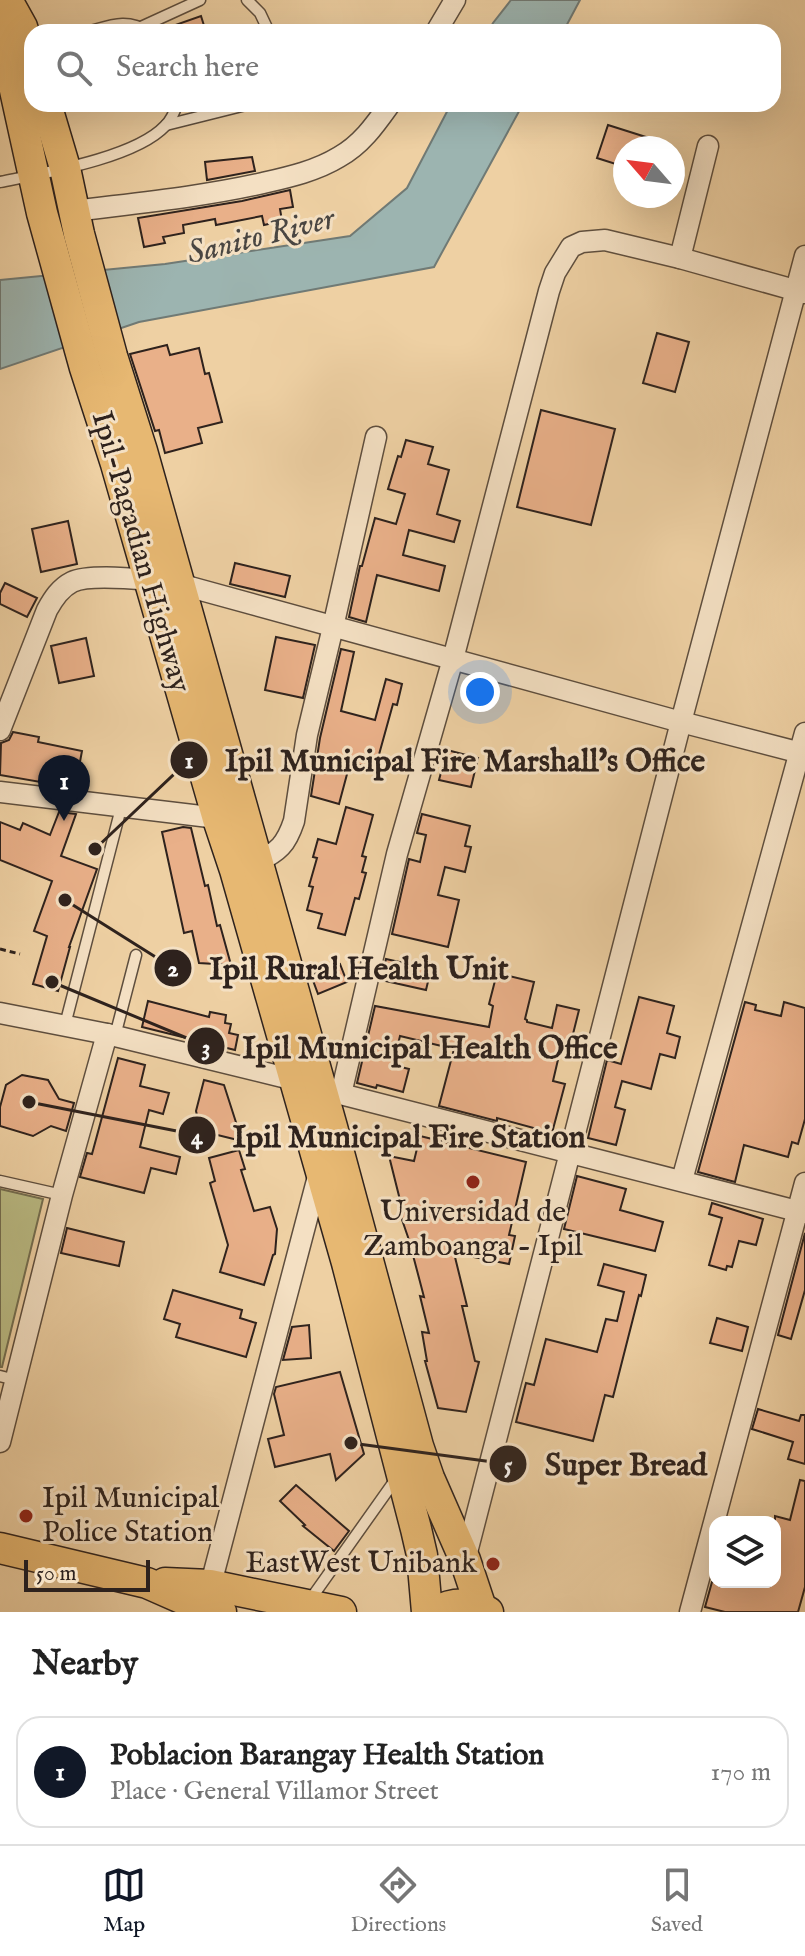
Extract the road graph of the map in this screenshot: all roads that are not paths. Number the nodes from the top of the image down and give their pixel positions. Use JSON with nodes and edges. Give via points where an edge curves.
{"nodes":[{"id":1,"x":0,"y":0,"type":"edge"},
{"id":2,"x":7,"y":0,"type":"edge"},
{"id":3,"x":200,"y":0,"type":"edge"},
{"id":4,"x":247,"y":0,"type":"edge"},
{"id":5,"x":455,"y":0,"type":"edge"},
{"id":6,"x":155,"y":24,"type":"edge"},
{"id":7,"x":265,"y":24,"type":"edge"},
{"id":8,"x":441,"y":24,"type":"edge"},
{"id":9,"x":18,"y":43,"type":"edge"},
{"id":10,"x":24,"y":90,"type":"edge"},
{"id":11,"x":27,"y":112,"type":"edge"},
{"id":12,"x":48,"y":112,"type":"edge"},
{"id":13,"x":173,"y":112,"type":"edge"},
{"id":14,"x":218,"y":112,"type":"edge"},
{"id":15,"x":384,"y":112,"type":"edge"},
{"id":16,"x":166,"y":125,"type":"junction"},
{"id":17,"x":708,"y":146,"type":"dead end"},
{"id":18,"x":65,"y":168,"type":"junction"},
{"id":19,"x":35,"y":175,"type":"junction"},
{"id":20,"x":0,"y":182,"type":"edge"},
{"id":21,"x":68,"y":228,"type":"junction"},
{"id":22,"x":805,"y":256,"type":"edge"},
{"id":23,"x":680,"y":258,"type":"junction"},
{"id":24,"x":800,"y":292,"type":"edge"},
{"id":25,"x":98,"y":362,"type":"junction"},
{"id":26,"x":376,"y":437,"type":"dead end"},
{"id":27,"x":148,"y":579,"type":"junction"},
{"id":28,"x":179,"y":584,"type":"junction"},
{"id":29,"x":333,"y":627,"type":"junction"},
{"id":30,"x":453,"y":659,"type":"junction"},
{"id":31,"x":681,"y":722,"type":"junction"},
{"id":32,"x":0,"y":730,"type":"edge"},
{"id":33,"x":803,"y":746,"type":"edge"},
{"id":34,"x":0,"y":792,"type":"edge"},
{"id":35,"x":121,"y":808,"type":"junction"},
{"id":36,"x":231,"y":820,"type":"junction"},
{"id":37,"x":256,"y":863,"type":"junction"},
{"id":38,"x":136,"y":955,"type":"dead end"},
{"id":39,"x":0,"y":1013,"type":"edge"},
{"id":40,"x":65,"y":1025,"type":"junction"},
{"id":41,"x":111,"y":1035,"type":"junction"},
{"id":42,"x":319,"y":1088,"type":"junction"},
{"id":43,"x":332,"y":1127,"type":"junction"},
{"id":44,"x":570,"y":1151,"type":"junction"},
{"id":45,"x":320,"y":1167,"type":"junction"},
{"id":46,"x":682,"y":1180,"type":"junction"},
{"id":47,"x":0,"y":1181,"type":"edge"},
{"id":48,"x":805,"y":1183,"type":"edge"},
{"id":49,"x":62,"y":1195,"type":"junction"},
{"id":50,"x":801,"y":1212,"type":"edge"},
{"id":51,"x":8,"y":1378,"type":"edge"},
{"id":52,"x":391,"y":1389,"type":"junction"},
{"id":53,"x":0,"y":1442,"type":"edge"},
{"id":54,"x":401,"y":1472,"type":"junction"},
{"id":55,"x":0,"y":1548,"type":"edge"},
{"id":56,"x":465,"y":1560,"type":"junction"},
{"id":57,"x":210,"y":1604,"type":"edge"},
{"id":58,"x":306,"y":1605,"type":"junction"},
{"id":59,"x":484,"y":1610,"type":"edge"},
{"id":60,"x":341,"y":1612,"type":"edge"},
{"id":61,"x":427,"y":1612,"type":"edge"},
{"id":62,"x":435,"y":1612,"type":"edge"},
{"id":63,"x":690,"y":1612,"type":"edge"}],
"edges":[{"from":1,"to":9,"type":"main road"},
{"from":2,"to":9,"type":"main road"},
{"from":3,"to":6,"type":"lane"},
{"from":4,"to":7,"type":"lane"},
{"from":5,"to":8,"type":"street"},
{"from":9,"to":10,"type":"main road"},
{"from":11,"to":19,"type":"main road"},
{"from":12,"to":18,"type":"main road"},
{"from":13,"to":16,"type":"lane"},
{"from":14,"to":16,"type":"lane"},
{"from":15,"to":21,"type":"street","via":[[360,143],[315,169]]},
{"from":16,"to":18,"type":"lane","via":[[111,156]]},
{"from":17,"to":23,"type":"street"},
{"from":18,"to":19,"type":"lane"},
{"from":18,"to":21,"type":"main road"},
{"from":19,"to":20,"type":"lane"},
{"from":19,"to":21,"type":"main road","via":[[42,213]]},
{"from":21,"to":25,"type":"main road"},
{"from":22,"to":24,"type":"street"},
{"from":23,"to":24,"type":"street"},
{"from":23,"to":30,"type":"street","via":[[593,239],[571,247],[555,273]]},
{"from":24,"to":31,"type":"street"},
{"from":25,"to":27,"type":"main road","name":"Ipil-Pagadian Highway"},
{"from":25,"to":28,"type":"main road","via":[[142,451]]},
{"from":26,"to":29,"type":"street"},
{"from":27,"to":28,"type":"street"},
{"from":27,"to":32,"type":"street","via":[[75,580],[63,587],[47,610]]},
{"from":27,"to":36,"type":"main road","name":"Ipil-Pagadian Highway"},
{"from":28,"to":29,"type":"street"},
{"from":28,"to":36,"type":"main road"},
{"from":29,"to":30,"type":"street"},
{"from":29,"to":37,"type":"street","via":[[307,735],[294,821],[277,852]]},
{"from":30,"to":31,"type":"street"},
{"from":30,"to":42,"type":"street","via":[[394,867]]},
{"from":31,"to":33,"type":"street"},
{"from":31,"to":44,"type":"street"},
{"from":33,"to":46,"type":"street"},
{"from":34,"to":35,"type":"street"},
{"from":35,"to":36,"type":"street"},
{"from":35,"to":40,"type":"lane"},
{"from":36,"to":37,"type":"main road"},
{"from":36,"to":42,"type":"main road","name":"Ipil-Pagadian Highway","via":[[239,885]]},
{"from":37,"to":42,"type":"main road"},
{"from":38,"to":41,"type":"lane"},
{"from":39,"to":40,"type":"street"},
{"from":40,"to":41,"type":"street"},
{"from":41,"to":42,"type":"street"},
{"from":41,"to":49,"type":"street"},
{"from":42,"to":43,"type":"main road"},
{"from":42,"to":44,"type":"street"},
{"from":42,"to":45,"type":"main road","name":"Ipil-Pagadian Highway"},
{"from":43,"to":45,"type":"street"},
{"from":43,"to":52,"type":"main road"},
{"from":44,"to":46,"type":"street"},
{"from":44,"to":56,"type":"street"},
{"from":45,"to":52,"type":"main road","name":"Ipil-Pagadian Highway"},
{"from":45,"to":57,"type":"street"},
{"from":46,"to":50,"type":"street"},
{"from":47,"to":49,"type":"lane"},
{"from":48,"to":50,"type":"street"},
{"from":49,"to":51,"type":"street"},
{"from":50,"to":63,"type":"street"},
{"from":51,"to":53,"type":"street"},
{"from":52,"to":54,"type":"main road","name":"Ipil-Pagadian Highway"},
{"from":52,"to":56,"type":"main road"},
{"from":54,"to":58,"type":"lane"},
{"from":54,"to":61,"type":"main road","name":"Ipil-Pagadian Highway","via":[[422,1555]]},
{"from":55,"to":57,"type":"main road","via":[[147,1583]]},
{"from":56,"to":59,"type":"main road"},
{"from":57,"to":58,"type":"main road"},
{"from":58,"to":60,"type":"main road"},
{"from":59,"to":62,"type":"main road","via":[[452,1605]]}]}
